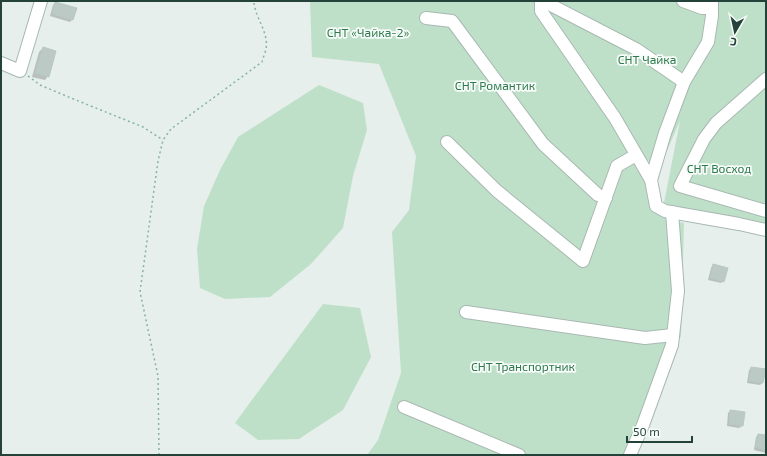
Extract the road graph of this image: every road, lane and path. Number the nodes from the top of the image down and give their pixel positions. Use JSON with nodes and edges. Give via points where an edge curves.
{"nodes":[{"id":1,"x":41,"y":1,"type":"edge"},
{"id":2,"x":256,"y":1,"type":"edge"},
{"id":3,"x":542,"y":1,"type":"edge"},
{"id":4,"x":683,"y":1,"type":"edge"},
{"id":5,"x":712,"y":5,"type":"edge"},
{"id":6,"x":426,"y":18,"type":"dead end"},
{"id":7,"x":1,"y":63,"type":"edge"},
{"id":8,"x":20,"y":71,"type":"junction"},
{"id":9,"x":766,"y":79,"type":"edge"},
{"id":10,"x":684,"y":82,"type":"junction"},
{"id":11,"x":163,"y":140,"type":"junction"},
{"id":12,"x":447,"y":142,"type":"dead end"},
{"id":13,"x":636,"y":155,"type":"junction"},
{"id":14,"x":651,"y":180,"type":"junction"},
{"id":15,"x":606,"y":198,"type":"junction"},
{"id":16,"x":766,"y":211,"type":"edge"},
{"id":17,"x":672,"y":212,"type":"junction"},
{"id":18,"x":766,"y":230,"type":"edge"},
{"id":19,"x":466,"y":312,"type":"dead end"},
{"id":20,"x":673,"y":335,"type":"junction"},
{"id":21,"x":404,"y":407,"type":"dead end"},
{"id":22,"x":159,"y":455,"type":"edge"},
{"id":23,"x":519,"y":455,"type":"edge"},
{"id":24,"x":630,"y":455,"type":"edge"}],
"edges":[{"from":1,"to":8,"type":"street"},
{"from":2,"to":11,"type":"path","via":[[255,11],[265,32],[266,49],[262,62],[171,128]]},
{"from":3,"to":10,"type":"street","via":[[636,49]]},
{"from":3,"to":13,"type":"street","via":[[541,11],[615,118]]},
{"from":4,"to":5,"type":"street","via":[[702,8]]},
{"from":5,"to":10,"type":"street","via":[[708,42]]},
{"from":6,"to":15,"type":"street","via":[[452,21],[543,144],[598,195]]},
{"from":7,"to":8,"type":"street"},
{"from":8,"to":11,"type":"path","via":[[40,84],[143,127]]},
{"from":9,"to":16,"type":"street","via":[[716,123],[704,139],[680,186]]},
{"from":10,"to":14,"type":"street"},
{"from":11,"to":22,"type":"path","via":[[140,292],[158,376]]},
{"from":12,"to":15,"type":"street","via":[[497,191],[583,261]]},
{"from":13,"to":14,"type":"street"},
{"from":13,"to":15,"type":"street","via":[[617,166]]},
{"from":14,"to":17,"type":"street","via":[[656,206]]},
{"from":17,"to":18,"type":"street"},
{"from":17,"to":20,"type":"street","via":[[678,291]]},
{"from":19,"to":20,"type":"street","via":[[645,338]]},
{"from":20,"to":24,"type":"street","via":[[672,345]]},
{"from":21,"to":23,"type":"street"}]}
